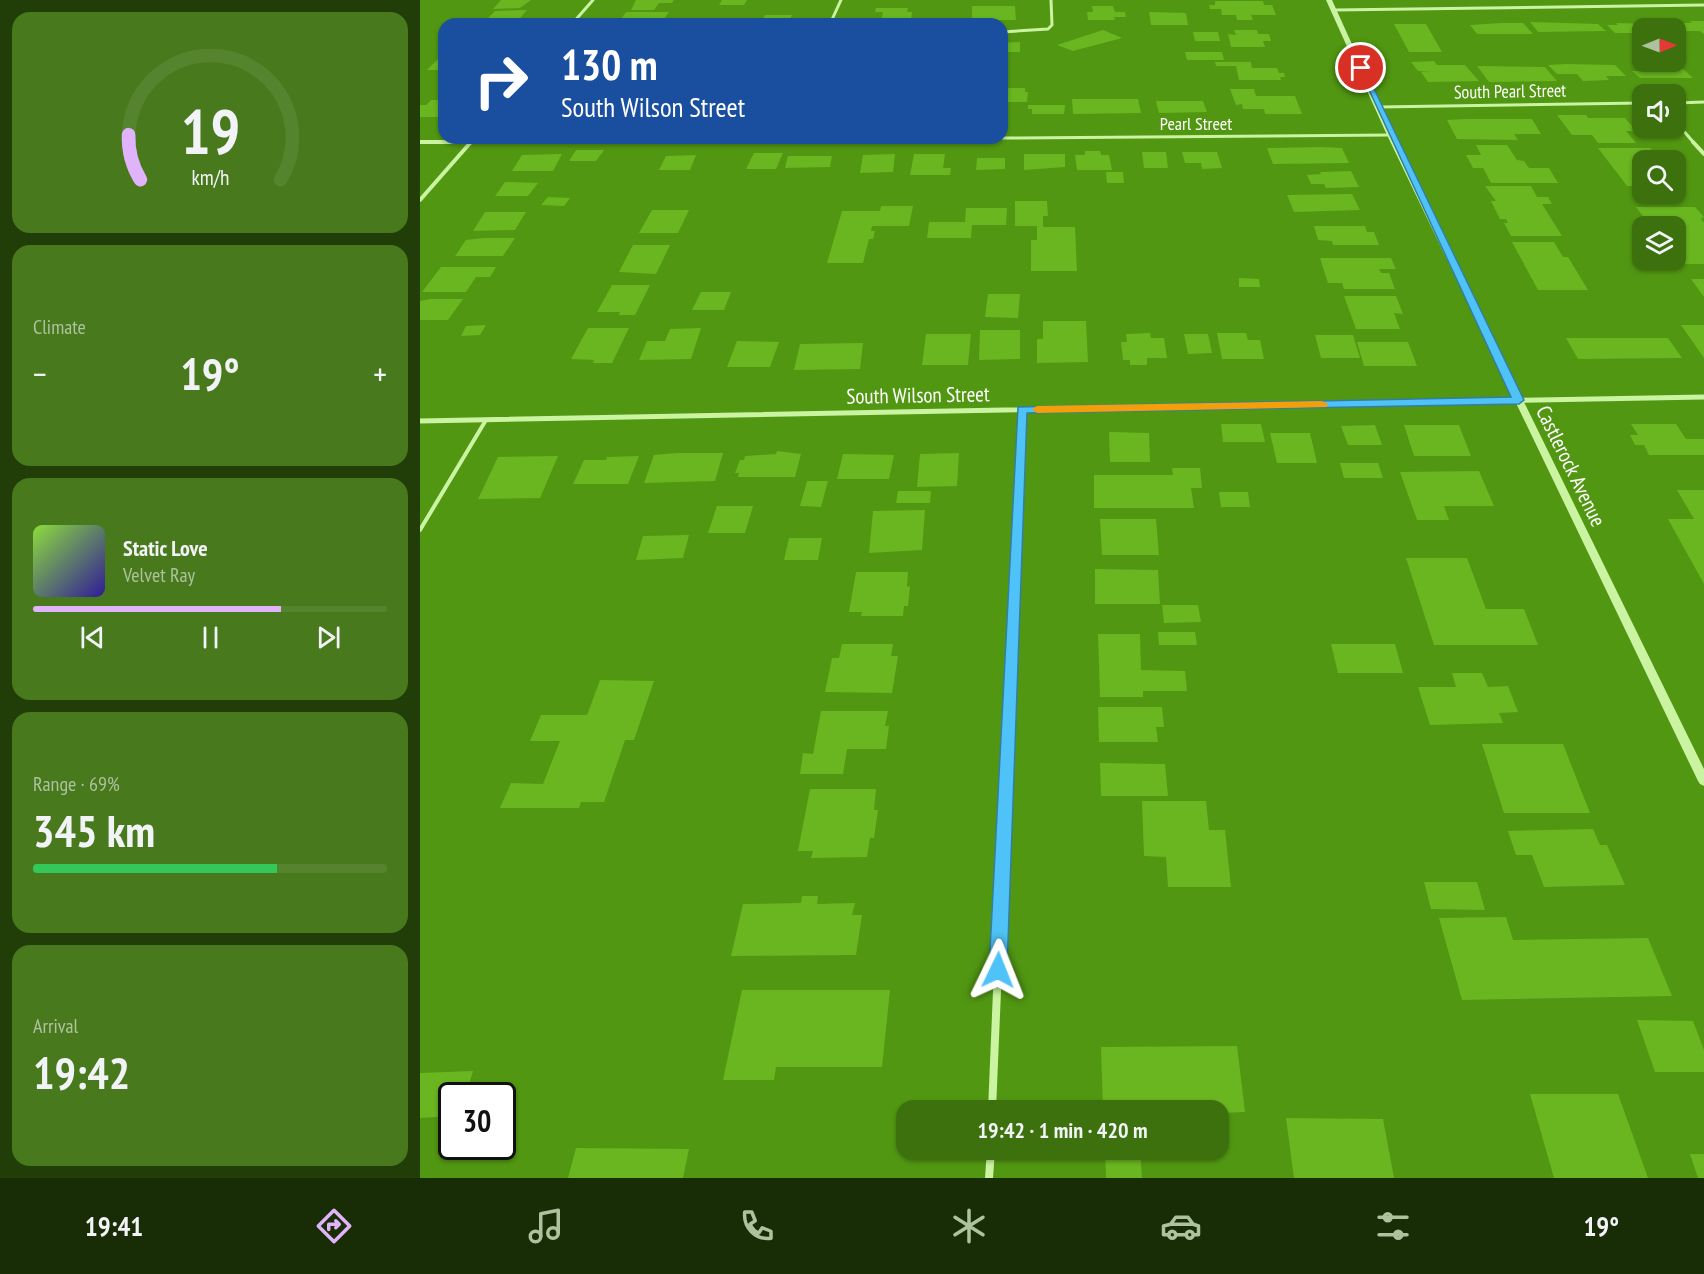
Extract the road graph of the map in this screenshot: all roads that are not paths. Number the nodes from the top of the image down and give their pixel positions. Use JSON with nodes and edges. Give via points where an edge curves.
{"nodes":[{"id":1,"x":593,"y":0,"type":"edge"},
{"id":2,"x":841,"y":0,"type":"edge"},
{"id":3,"x":1051,"y":0,"type":"edge"},
{"id":4,"x":1329,"y":0,"type":"edge"},
{"id":5,"x":1704,"y":5,"type":"edge"},
{"id":6,"x":1334,"y":10,"type":"junction"},
{"id":7,"x":577,"y":18,"type":"edge"},
{"id":8,"x":833,"y":18,"type":"edge"},
{"id":9,"x":1008,"y":32,"type":"edge"},
{"id":10,"x":1704,"y":102,"type":"edge"},
{"id":11,"x":1632,"y":103,"type":"edge"},
{"id":12,"x":1686,"y":103,"type":"edge"},
{"id":13,"x":1378,"y":107,"type":"junction"},
{"id":14,"x":1686,"y":133,"type":"edge"},
{"id":15,"x":1390,"y":135,"type":"junction"},
{"id":16,"x":1008,"y":138,"type":"edge"},
{"id":17,"x":438,"y":141,"type":"edge"},
{"id":18,"x":420,"y":142,"type":"edge"},
{"id":19,"x":469,"y":144,"type":"edge"},
{"id":20,"x":1704,"y":154,"type":"edge"},
{"id":21,"x":420,"y":200,"type":"edge"},
{"id":22,"x":1704,"y":397,"type":"edge"},
{"id":23,"x":1519,"y":400,"type":"junction"},
{"id":24,"x":1022,"y":410,"type":"junction"},
{"id":25,"x":486,"y":420,"type":"junction"},
{"id":26,"x":420,"y":421,"type":"edge"},
{"id":27,"x":420,"y":530,"type":"edge"},
{"id":28,"x":1701,"y":767,"type":"edge"},
{"id":29,"x":1704,"y":781,"type":"edge"},
{"id":30,"x":992,"y":1100,"type":"edge"},
{"id":31,"x":991,"y":1160,"type":"edge"},
{"id":32,"x":990,"y":1178,"type":"edge"}],
"edges":[{"from":1,"to":7,"type":"street"},
{"from":2,"to":8,"type":"street"},
{"from":3,"to":9,"type":"street","via":[[1052,26],[1048,29]]},
{"from":4,"to":6,"type":"street"},
{"from":5,"to":6,"type":"street"},
{"from":6,"to":13,"type":"street"},
{"from":10,"to":12,"type":"street"},
{"from":11,"to":13,"type":"street","name":"South Pearl Street"},
{"from":13,"to":15,"type":"street","name":"Castlerock Avenue"},
{"from":14,"to":20,"type":"street"},
{"from":15,"to":16,"type":"street","name":"Pearl Street"},
{"from":15,"to":23,"type":"street","name":"Castlerock Avenue"},
{"from":17,"to":18,"type":"street"},
{"from":19,"to":21,"type":"street"},
{"from":22,"to":23,"type":"street","name":"South Wilson Street"},
{"from":23,"to":24,"type":"street","name":"South Wilson Street"},
{"from":23,"to":28,"type":"street","name":"Castlerock Avenue"},
{"from":24,"to":25,"type":"street","name":"South Wilson Street"},
{"from":24,"to":30,"type":"street"},
{"from":25,"to":26,"type":"street","name":"South Wilson Street"},
{"from":25,"to":27,"type":"lane"},
{"from":28,"to":29,"type":"street","name":"Castlerock Avenue"},
{"from":31,"to":32,"type":"street"}]}
